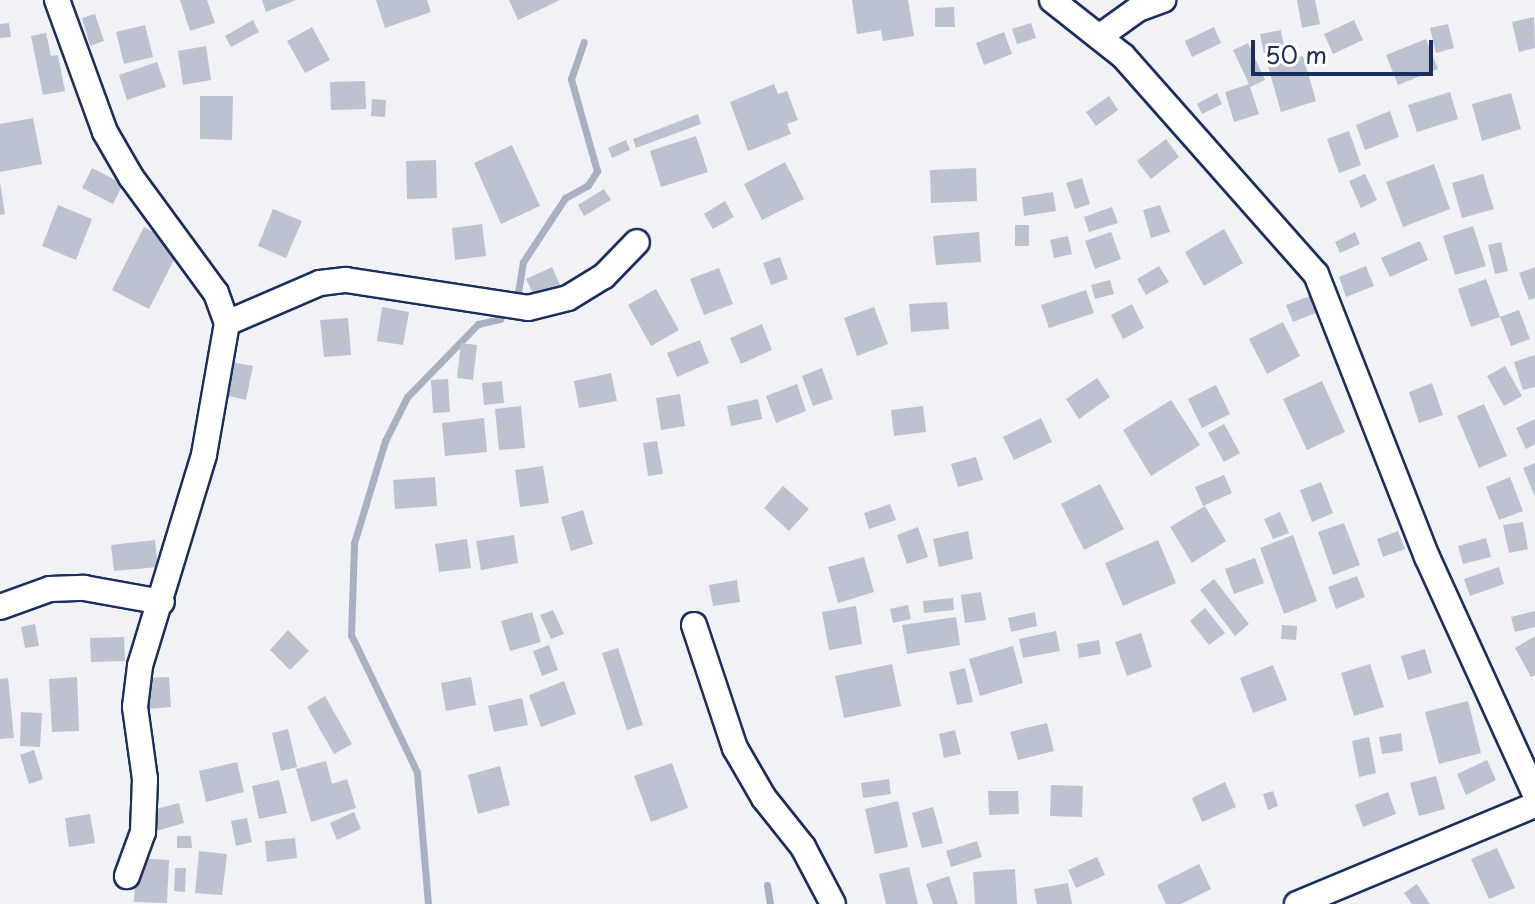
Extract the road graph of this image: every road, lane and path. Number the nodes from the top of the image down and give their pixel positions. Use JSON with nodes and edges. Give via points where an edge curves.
{"nodes":[{"id":1,"x":57,"y":0,"type":"edge"},
{"id":2,"x":1052,"y":0,"type":"edge"},
{"id":3,"x":1163,"y":0,"type":"edge"},
{"id":4,"x":1099,"y":37,"type":"junction"},
{"id":5,"x":637,"y":242,"type":"dead end"},
{"id":6,"x":227,"y":323,"type":"junction"},
{"id":7,"x":162,"y":602,"type":"junction"},
{"id":8,"x":0,"y":607,"type":"edge"},
{"id":9,"x":694,"y":625,"type":"dead end"},
{"id":10,"x":1535,"y":794,"type":"edge"},
{"id":11,"x":1535,"y":805,"type":"edge"},
{"id":12,"x":127,"y":876,"type":"dead end"},
{"id":13,"x":833,"y":904,"type":"edge"},
{"id":14,"x":1297,"y":904,"type":"edge"}],
"edges":[{"from":1,"to":6,"type":"street","via":[[105,132],[131,177],[216,293]]},
{"from":2,"to":4,"type":"street"},
{"from":3,"to":4,"type":"street","via":[[1138,9]]},
{"from":4,"to":10,"type":"street","via":[[1149,83],[1316,274],[1427,557]]},
{"from":5,"to":6,"type":"street","via":[[604,276],[568,298],[528,308],[346,280],[320,283]]},
{"from":6,"to":7,"type":"street","via":[[204,455]]},
{"from":7,"to":8,"type":"street","via":[[84,588],[50,589]]},
{"from":7,"to":12,"type":"street","via":[[140,666],[137,746],[145,779],[143,832]]},
{"from":9,"to":13,"type":"street","via":[[735,748],[764,798],[803,847]]},
{"from":11,"to":14,"type":"street"}]}
